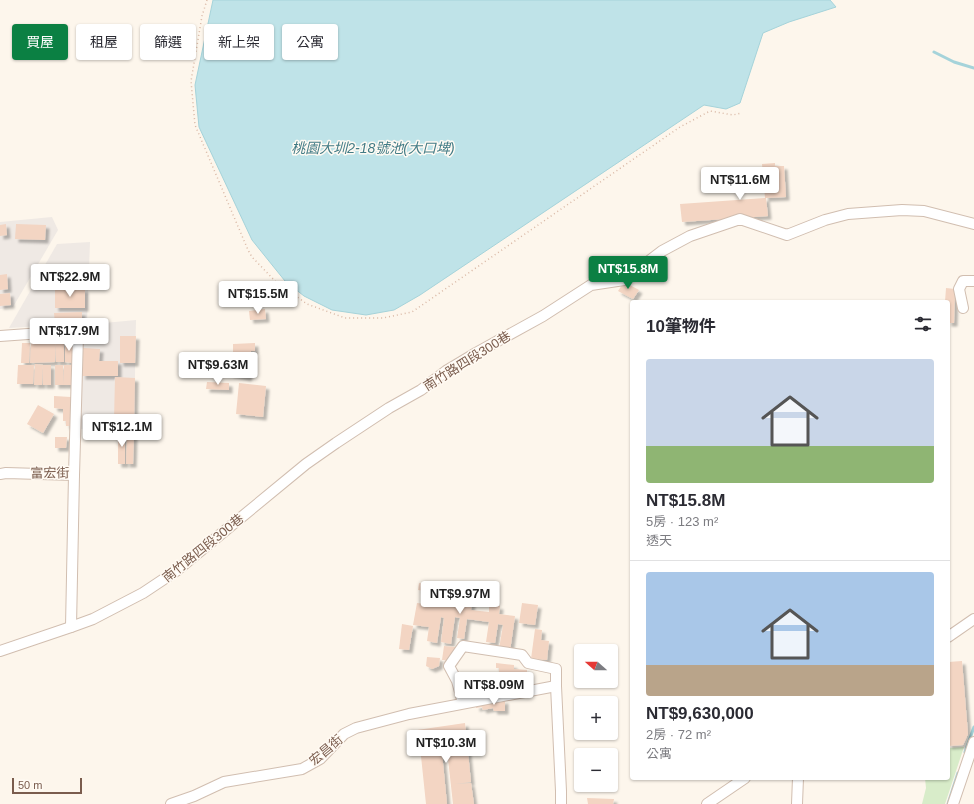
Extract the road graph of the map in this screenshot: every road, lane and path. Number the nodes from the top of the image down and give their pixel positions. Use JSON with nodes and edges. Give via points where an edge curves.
{"nodes":[{"id":1,"x":207,"y":0,"type":"edge"},
{"id":2,"x":741,"y":113,"type":"dead end"},
{"id":3,"x":974,"y":224,"type":"edge"},
{"id":4,"x":974,"y":281,"type":"edge"},
{"id":5,"x":963,"y":308,"type":"dead end"},
{"id":6,"x":0,"y":336,"type":"edge"},
{"id":7,"x":0,"y":474,"type":"edge"},
{"id":8,"x":74,"y":474,"type":"junction"},
{"id":9,"x":974,"y":619,"type":"edge"},
{"id":10,"x":71,"y":627,"type":"junction"},
{"id":11,"x":950,"y":636,"type":"edge"},
{"id":12,"x":0,"y":651,"type":"edge"},
{"id":13,"x":556,"y":686,"type":"junction"},
{"id":14,"x":463,"y":703,"type":"junction"},
{"id":15,"x":974,"y":742,"type":"edge"},
{"id":16,"x":741,"y":780,"type":"edge"},
{"id":17,"x":798,"y":780,"type":"edge"},
{"id":18,"x":170,"y":804,"type":"edge"},
{"id":19,"x":561,"y":804,"type":"edge"},
{"id":20,"x":707,"y":804,"type":"edge"},
{"id":21,"x":797,"y":804,"type":"edge"},
{"id":22,"x":953,"y":804,"type":"edge"}],
"edges":[{"from":1,"to":2,"type":"path","via":[[191,81],[195,125],[248,250],[276,282],[307,304],[345,318],[383,318],[412,312],[680,127],[710,111],[733,115]]},
{"from":3,"to":10,"type":"street","name":"南竹路四段300巷","via":[[924,211],[902,210],[848,214],[787,235],[740,219],[690,236],[662,252],[624,280],[591,285],[543,316],[446,371],[306,464],[176,571],[143,593],[93,619]]},
{"from":4,"to":5,"type":"street","via":[[963,281],[959,290]]},
{"from":6,"to":8,"type":"street","name":"富宏街","via":[[70,331],[78,335]]},
{"from":7,"to":8,"type":"street","name":"富宏街"},
{"from":8,"to":10,"type":"street"},
{"from":9,"to":11,"type":"street"},
{"from":10,"to":12,"type":"street","name":"南竹路四段300巷"},
{"from":13,"to":14,"type":"street","name":"宏昌街"},
{"from":13,"to":14,"type":"street","via":[[556,669],[528,663],[522,655],[463,646],[449,666],[457,681]]},
{"from":13,"to":19,"type":"street"},
{"from":14,"to":18,"type":"street","name":"宏昌街","via":[[356,728],[344,734],[320,759],[302,770],[224,782]]},
{"from":15,"to":22,"type":"street"},
{"from":16,"to":20,"type":"street"},
{"from":17,"to":21,"type":"street"}]}
